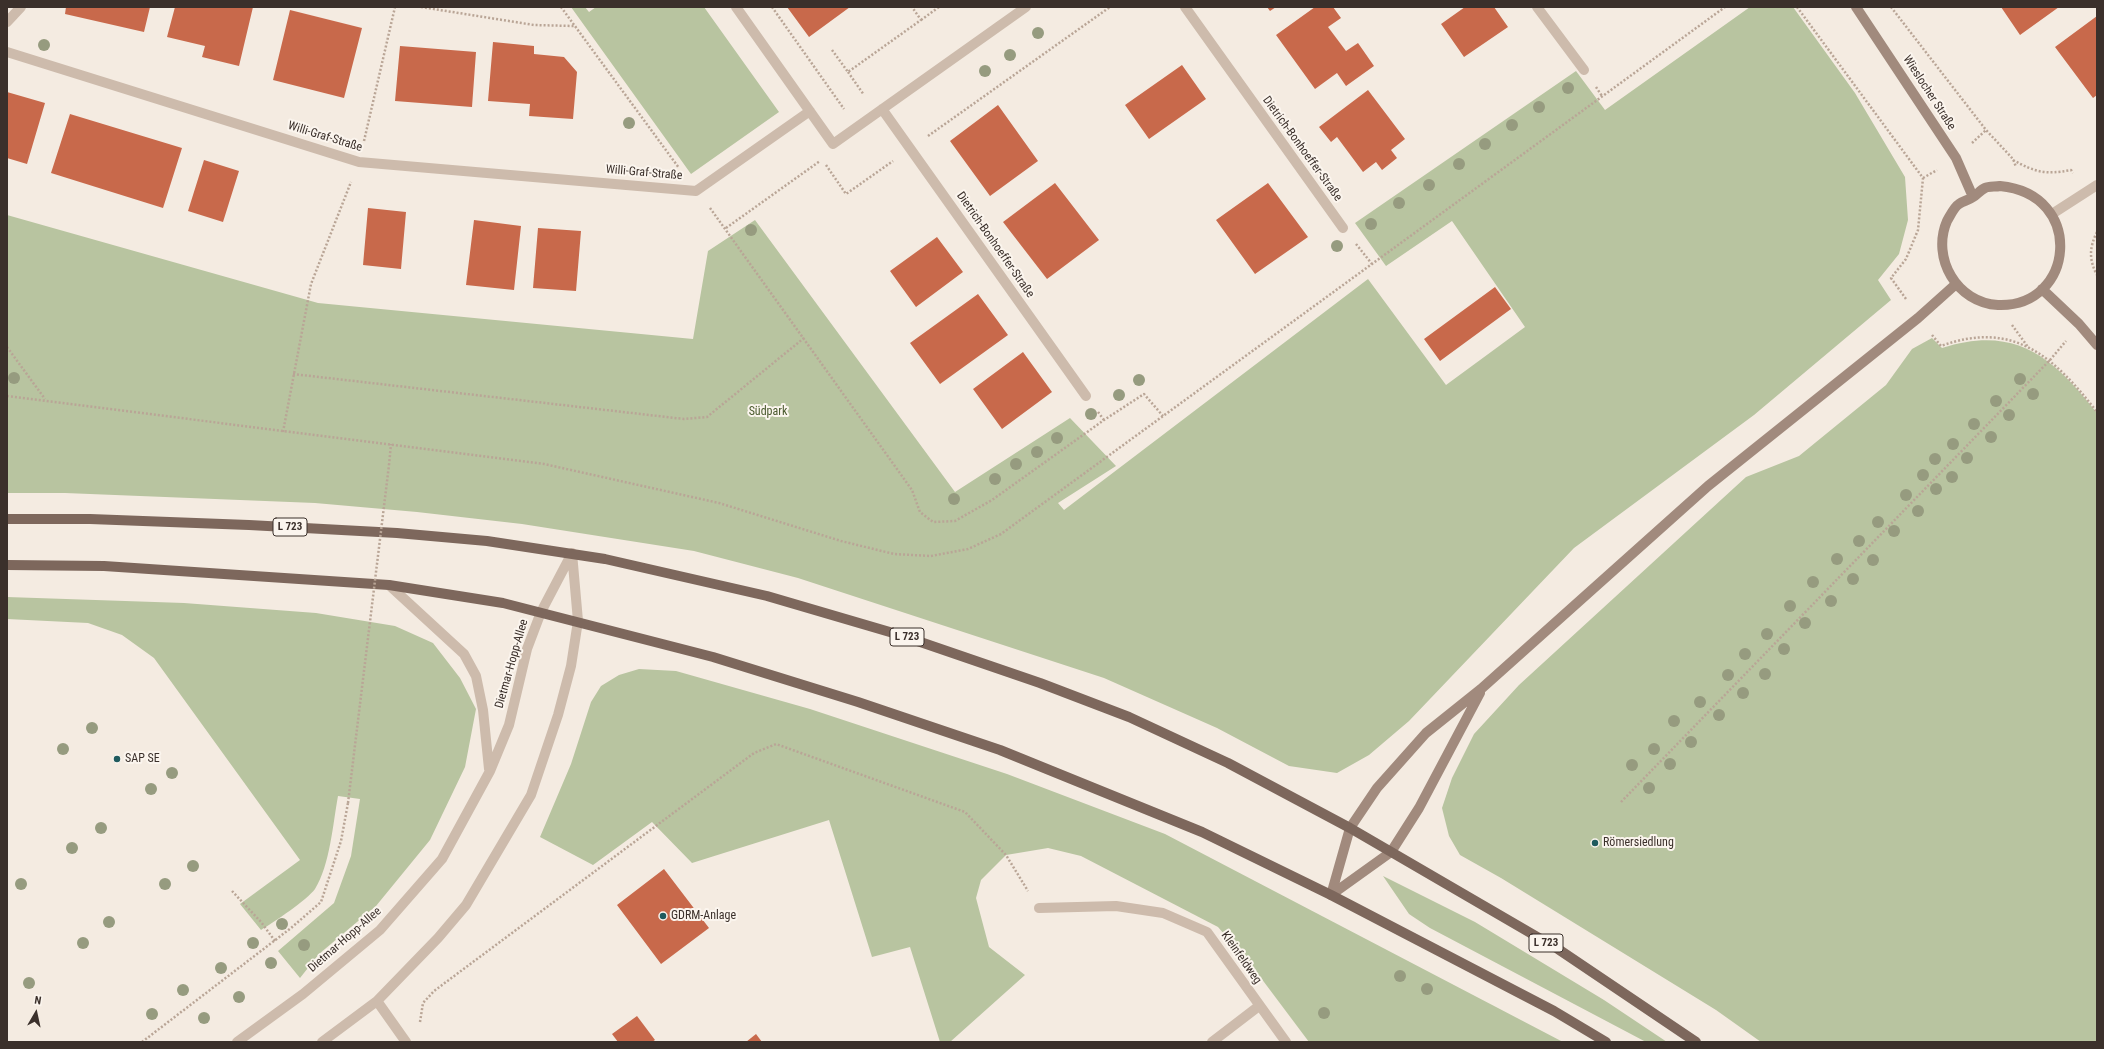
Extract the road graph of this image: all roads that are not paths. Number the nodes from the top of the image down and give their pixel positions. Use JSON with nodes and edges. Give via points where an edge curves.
{"nodes":[{"id":1,"x":21,"y":7,"type":"edge"},
{"id":2,"x":736,"y":7,"type":"edge"},
{"id":3,"x":1026,"y":7,"type":"edge"},
{"id":4,"x":1185,"y":7,"type":"edge"},
{"id":5,"x":1538,"y":7,"type":"edge"},
{"id":6,"x":1856,"y":7,"type":"edge"},
{"id":7,"x":7,"y":22,"type":"edge"},
{"id":8,"x":7,"y":52,"type":"edge"},
{"id":9,"x":1584,"y":70,"type":"dead end"},
{"id":10,"x":810,"y":111,"type":"junction"},
{"id":11,"x":879,"y":111,"type":"junction"},
{"id":12,"x":2097,"y":185,"type":"edge"},
{"id":13,"x":1974,"y":197,"type":"junction"},
{"id":14,"x":2052,"y":214,"type":"junction"},
{"id":15,"x":1342,"y":228,"type":"dead end"},
{"id":16,"x":1956,"y":284,"type":"junction"},
{"id":17,"x":2042,"y":289,"type":"junction"},
{"id":18,"x":2097,"y":345,"type":"edge"},
{"id":19,"x":1086,"y":396,"type":"dead end"},
{"id":20,"x":7,"y":519,"type":"edge"},
{"id":21,"x":572,"y":553,"type":"junction"},
{"id":22,"x":7,"y":565,"type":"edge"},
{"id":23,"x":389,"y":585,"type":"junction"},
{"id":24,"x":541,"y":612,"type":"junction"},
{"id":25,"x":578,"y":621,"type":"junction"},
{"id":26,"x":1481,"y":689,"type":"junction"},
{"id":27,"x":490,"y":771,"type":"junction"},
{"id":28,"x":1350,"y":828,"type":"junction"},
{"id":29,"x":1391,"y":852,"type":"junction"},
{"id":30,"x":1331,"y":895,"type":"junction"},
{"id":31,"x":1039,"y":908,"type":"road end"},
{"id":32,"x":377,"y":1001,"type":"junction"},
{"id":33,"x":1260,"y":1006,"type":"junction"},
{"id":34,"x":237,"y":1042,"type":"edge"},
{"id":35,"x":322,"y":1042,"type":"edge"},
{"id":36,"x":406,"y":1042,"type":"edge"},
{"id":37,"x":1212,"y":1042,"type":"edge"},
{"id":38,"x":1286,"y":1042,"type":"edge"},
{"id":39,"x":1606,"y":1042,"type":"edge"},
{"id":40,"x":1696,"y":1042,"type":"edge"}],
"edges":[{"from":1,"to":7,"type":"street"},
{"from":2,"to":10,"type":"street"},
{"from":3,"to":11,"type":"street"},
{"from":4,"to":15,"type":"street","name":"Dietrich-Bonhoeffer-Straße"},
{"from":5,"to":9,"type":"street"},
{"from":6,"to":13,"type":"street","name":"Wieslocher Straße","via":[[1956,158]]},
{"from":8,"to":10,"type":"street","name":"Willi-Graf-Straße","via":[[359,162],[696,190]]},
{"from":10,"to":11,"type":"street","via":[[833,144]]},
{"from":11,"to":19,"type":"street","name":"Dietrich-Bonhoeffer-Straße"},
{"from":12,"to":14,"type":"street"},
{"from":13,"to":14,"type":"street","via":[[1984,188],[2015,188],[2030,193]]},
{"from":13,"to":16,"type":"street","via":[[1959,204],[1944,228],[1943,258]]},
{"from":14,"to":17,"type":"street","via":[[2058,226],[2060,254],[2051,279]]},
{"from":16,"to":17,"type":"street","via":[[1968,295],[1982,302],[1998,305],[2029,298]]},
{"from":16,"to":26,"type":"street","via":[[1918,318],[1708,486]]},
{"from":17,"to":18,"type":"street"},
{"from":20,"to":21,"type":"main road","number":"L 723","via":[[90,519],[396,533],[487,541]]},
{"from":21,"to":24,"type":"street","name":"Dietmar-Hopp-Allee"},
{"from":21,"to":25,"type":"street"},
{"from":21,"to":28,"type":"main road","number":"L 723","via":[[767,596],[900,635],[1040,683],[1129,717],[1228,763]]},
{"from":22,"to":23,"type":"main road","via":[[104,566]]},
{"from":23,"to":24,"type":"main road","via":[[482,598]]},
{"from":23,"to":27,"type":"street","via":[[464,654],[476,676]]},
{"from":24,"to":25,"type":"main road"},
{"from":24,"to":27,"type":"street","name":"Dietmar-Hopp-Allee","via":[[527,649],[509,725]]},
{"from":25,"to":30,"type":"main road","via":[[713,657],[1000,750],[1202,832]]},
{"from":25,"to":32,"type":"street","via":[[571,666],[558,715],[531,795],[466,905]]},
{"from":26,"to":28,"type":"street","via":[[1426,733],[1377,788]]},
{"from":26,"to":29,"type":"street","via":[[1419,808]]},
{"from":27,"to":34,"type":"street","name":"Dietmar-Hopp-Allee","via":[[442,859],[380,930],[303,994]]},
{"from":28,"to":29,"type":"main road","number":"L 723"},
{"from":28,"to":30,"type":"street"},
{"from":29,"to":30,"type":"street"},
{"from":29,"to":40,"type":"main road","number":"L 723","via":[[1558,949]]},
{"from":30,"to":39,"type":"main road","via":[[1554,1011]]},
{"from":31,"to":33,"type":"street","name":"Kleinfeldweg","via":[[1116,906],[1163,913],[1207,932]]},
{"from":32,"to":35,"type":"street"},
{"from":32,"to":36,"type":"street"},
{"from":33,"to":37,"type":"street"},
{"from":33,"to":38,"type":"street","name":"Kleinfeldweg"}]}
